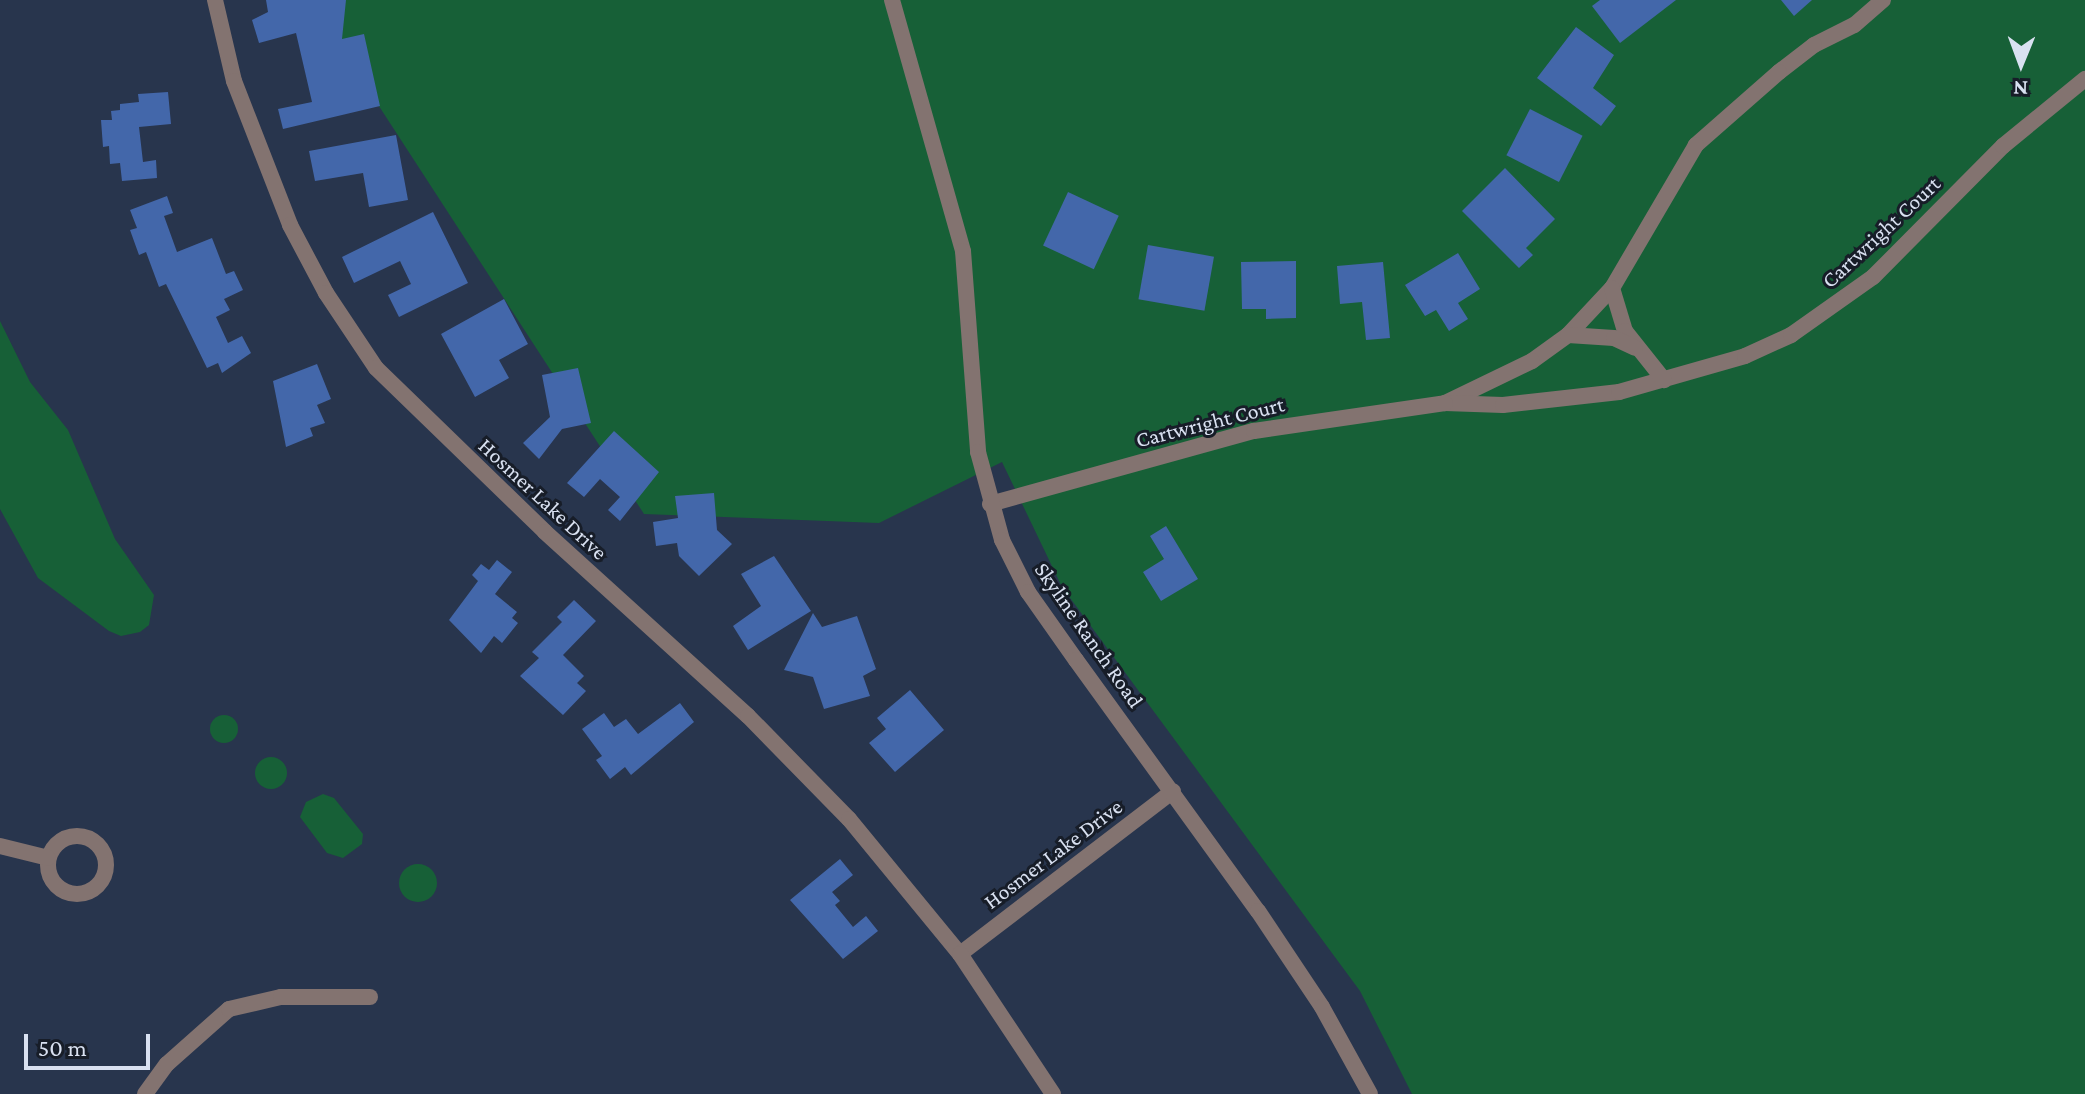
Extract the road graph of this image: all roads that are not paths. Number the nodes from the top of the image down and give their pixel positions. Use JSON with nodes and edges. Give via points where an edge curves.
{"nodes":[{"id":1,"x":215,"y":0,"type":"edge"},
{"id":2,"x":892,"y":0,"type":"edge"},
{"id":3,"x":1883,"y":0,"type":"edge"},
{"id":4,"x":2085,"y":79,"type":"edge"},
{"id":5,"x":1612,"y":288,"type":"junction"},
{"id":6,"x":1568,"y":335,"type":"junction"},
{"id":7,"x":1635,"y":348,"type":"junction"},
{"id":8,"x":1664,"y":380,"type":"junction"},
{"id":9,"x":1445,"y":403,"type":"junction"},
{"id":10,"x":990,"y":504,"type":"junction"},
{"id":11,"x":1173,"y":791,"type":"junction"},
{"id":12,"x":0,"y":846,"type":"edge"},
{"id":13,"x":48,"y":858,"type":"dead end"},
{"id":14,"x":960,"y":954,"type":"junction"},
{"id":15,"x":370,"y":997,"type":"dead end"},
{"id":16,"x":145,"y":1094,"type":"edge"},
{"id":17,"x":1053,"y":1094,"type":"edge"},
{"id":18,"x":1370,"y":1094,"type":"edge"}],
"edges":[{"from":1,"to":14,"type":"street","name":"Hosmer Lake Drive","via":[[234,81],[290,225],[326,293],[376,368],[545,532],[748,716],[849,819]]},
{"from":2,"to":10,"type":"street","name":"Skyline Ranch Road","via":[[963,251],[978,452]]},
{"from":3,"to":5,"type":"street","name":"Cartwright Court","via":[[1854,25],[1790,63],[1696,145]]},
{"from":4,"to":8,"type":"street","name":"Cartwright Court","via":[[2003,146],[1873,277],[1821,318],[1759,352]]},
{"from":5,"to":6,"type":"street","name":"Cartwright Court"},
{"from":5,"to":7,"type":"street","via":[[1618,319]]},
{"from":6,"to":7,"type":"street","via":[[1614,338]]},
{"from":6,"to":9,"type":"street","name":"Cartwright Court","via":[[1532,361]]},
{"from":7,"to":8,"type":"street"},
{"from":8,"to":9,"type":"street","name":"Cartwright Court","via":[[1590,396],[1503,405]]},
{"from":9,"to":10,"type":"street","name":"Cartwright Court","via":[[1254,431]]},
{"from":10,"to":11,"type":"street","name":"Skyline Ranch Road","via":[[1028,592]]},
{"from":11,"to":14,"type":"street","name":"Hosmer Lake Drive"},
{"from":11,"to":18,"type":"street","name":"Skyline Ranch Road","via":[[1322,1007]]},
{"from":12,"to":13,"type":"street"},
{"from":14,"to":17,"type":"street","name":"Hosmer Lake Drive"},
{"from":15,"to":16,"type":"street","via":[[281,997],[229,1009],[167,1064]]}]}
